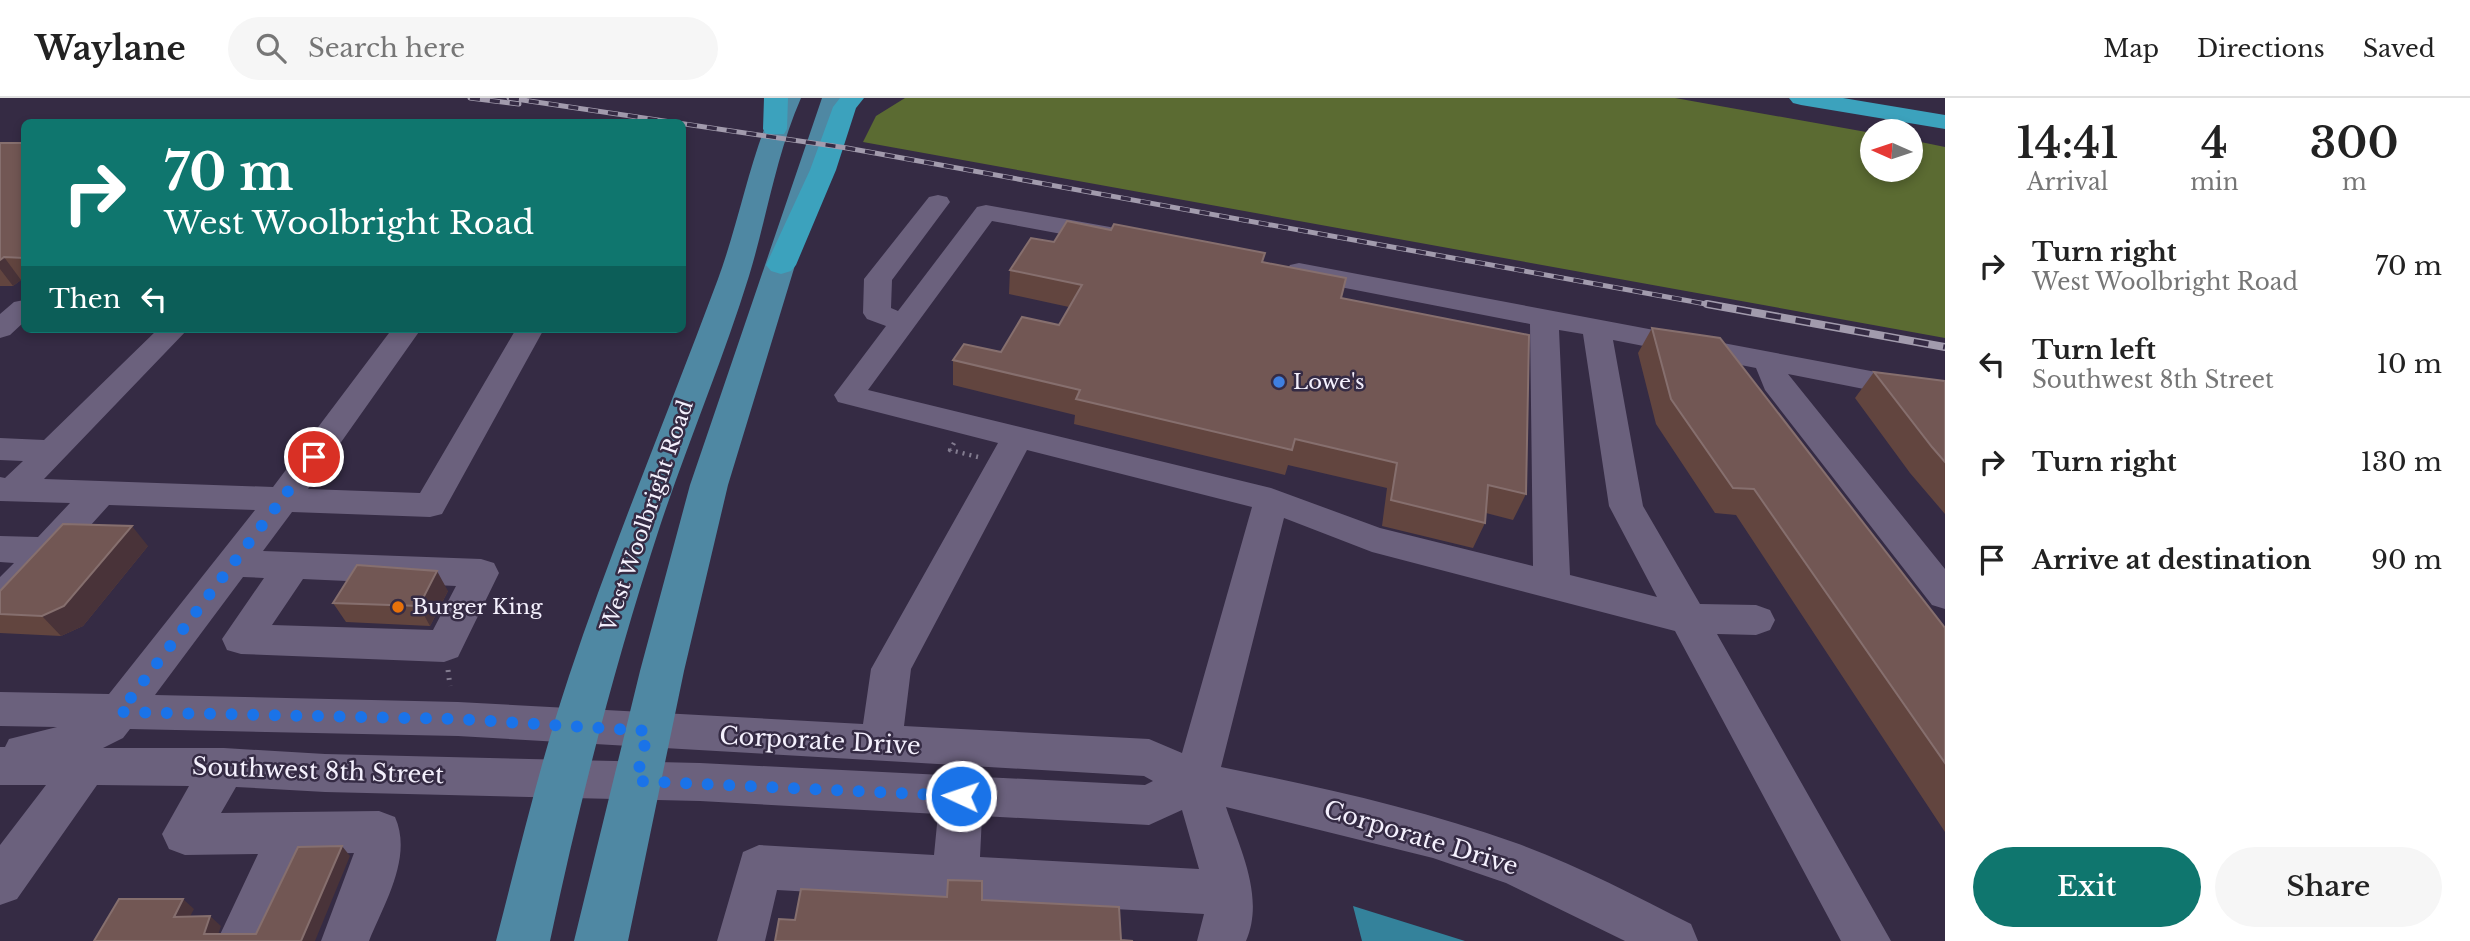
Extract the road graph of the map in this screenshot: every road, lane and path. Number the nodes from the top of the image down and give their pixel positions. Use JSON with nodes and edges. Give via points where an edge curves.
{"nodes":[{"id":1,"x":834,"y":98,"type":"edge"},
{"id":2,"x":852,"y":98,"type":"edge"},
{"id":3,"x":1801,"y":98,"type":"edge"},
{"id":4,"x":1856,"y":98,"type":"edge"},
{"id":5,"x":779,"y":112,"type":"edge"},
{"id":6,"x":1945,"y":114,"type":"edge"},
{"id":7,"x":1945,"y":122,"type":"edge"},
{"id":8,"x":831,"y":126,"type":"junction"},
{"id":9,"x":938,"y":202,"type":"dead end"},
{"id":10,"x":1136,"y":240,"type":"edge"},
{"id":11,"x":781,"y":265,"type":"joint"},
{"id":12,"x":1272,"y":266,"type":"edge"},
{"id":13,"x":0,"y":296,"type":"edge"},
{"id":14,"x":21,"y":296,"type":"edge"},
{"id":15,"x":21,"y":311,"type":"edge"},
{"id":16,"x":1544,"y":316,"type":"junction"},
{"id":17,"x":903,"y":322,"type":"junction"},
{"id":18,"x":1596,"y":326,"type":"junction"},
{"id":19,"x":0,"y":329,"type":"edge"},
{"id":20,"x":170,"y":333,"type":"edge"},
{"id":21,"x":404,"y":333,"type":"edge"},
{"id":22,"x":528,"y":333,"type":"edge"},
{"id":23,"x":1768,"y":359,"type":"junction"},
{"id":24,"x":1945,"y":395,"type":"edge"},
{"id":25,"x":1018,"y":436,"type":"junction"},
{"id":26,"x":0,"y":449,"type":"edge"},
{"id":27,"x":52,"y":451,"type":"junction"},
{"id":28,"x":7,"y":490,"type":"edge"},
{"id":29,"x":100,"y":494,"type":"junction"},
{"id":30,"x":283,"y":499,"type":"junction"},
{"id":31,"x":1271,"y":500,"type":"junction"},
{"id":32,"x":0,"y":549,"type":"edge"},
{"id":33,"x":47,"y":551,"type":"junction"},
{"id":34,"x":235,"y":563,"type":"junction"},
{"id":35,"x":293,"y":565,"type":"junction"},
{"id":36,"x":354,"y":568,"type":"junction"},
{"id":37,"x":1552,"y":585,"type":"junction"},
{"id":38,"x":1945,"y":595,"type":"edge"},
{"id":39,"x":0,"y":601,"type":"edge"},
{"id":40,"x":1686,"y":619,"type":"junction"},
{"id":41,"x":1755,"y":620,"type":"dead end"},
{"id":42,"x":456,"y":622,"type":"junction"},
{"id":43,"x":0,"y":709,"type":"edge"},
{"id":44,"x":120,"y":712,"type":"junction"},
{"id":45,"x":575,"y":726,"type":"junction"},
{"id":46,"x":648,"y":731,"type":"junction"},
{"id":47,"x":881,"y":744,"type":"junction"},
{"id":48,"x":0,"y":757,"type":"edge"},
{"id":49,"x":0,"y":766,"type":"edge"},
{"id":50,"x":85,"y":767,"type":"junction"},
{"id":51,"x":224,"y":767,"type":"junction"},
{"id":52,"x":561,"y":779,"type":"junction"},
{"id":53,"x":636,"y":781,"type":"junction"},
{"id":54,"x":1196,"y":781,"type":"junction"},
{"id":55,"x":961,"y":796,"type":"junction"},
{"id":56,"x":292,"y":832,"type":"junction"},
{"id":57,"x":956,"y":877,"type":"junction"},
{"id":58,"x":0,"y":883,"type":"edge"},
{"id":59,"x":1230,"y":893,"type":"junction"},
{"id":60,"x":345,"y":912,"type":"edge"},
{"id":61,"x":257,"y":913,"type":"edge"},
{"id":62,"x":523,"y":941,"type":"edge"},
{"id":63,"x":601,"y":941,"type":"edge"},
{"id":64,"x":741,"y":941,"type":"edge"},
{"id":65,"x":1221,"y":941,"type":"edge"},
{"id":66,"x":1674,"y":941,"type":"edge"},
{"id":67,"x":1867,"y":941,"type":"edge"}],
"edges":[{"from":1,"to":8,"type":"main road"},
{"from":2,"to":8,"type":"highway"},
{"from":3,"to":7,"type":"highway"},
{"from":4,"to":6,"type":"highway"},
{"from":5,"to":45,"type":"main road","name":"West Woolbright Road","via":[[734,276],[641,525]]},
{"from":8,"to":11,"type":"highway"},
{"from":9,"to":17,"type":"street","via":[[878,279],[877,313]]},
{"from":10,"to":17,"type":"street","via":[[986,212]]},
{"from":11,"to":46,"type":"main road","via":[[709,485]]},
{"from":12,"to":16,"type":"street"},
{"from":13,"to":14,"type":"street"},
{"from":15,"to":19,"type":"street"},
{"from":16,"to":18,"type":"street"},
{"from":16,"to":37,"type":"street"},
{"from":17,"to":25,"type":"street","via":[[849,395]]},
{"from":18,"to":23,"type":"street"},
{"from":18,"to":40,"type":"street","via":[[1626,506]]},
{"from":20,"to":27,"type":"street"},
{"from":21,"to":30,"type":"street"},
{"from":22,"to":30,"type":"street","via":[[430,505]]},
{"from":23,"to":24,"type":"street"},
{"from":23,"to":38,"type":"street","via":[[1776,383]]},
{"from":25,"to":31,"type":"street"},
{"from":25,"to":47,"type":"street","via":[[891,669]]},
{"from":26,"to":27,"type":"street"},
{"from":27,"to":28,"type":"street"},
{"from":28,"to":29,"type":"street"},
{"from":29,"to":30,"type":"street"},
{"from":29,"to":33,"type":"street"},
{"from":30,"to":34,"type":"street"},
{"from":31,"to":37,"type":"street","via":[[1372,539]]},
{"from":31,"to":54,"type":"street"},
{"from":32,"to":33,"type":"street"},
{"from":33,"to":39,"type":"street"},
{"from":34,"to":35,"type":"street"},
{"from":34,"to":44,"type":"street"},
{"from":35,"to":36,"type":"street"},
{"from":35,"to":42,"type":"street","via":[[241,639],[444,646]]},
{"from":36,"to":42,"type":"street","via":[[481,573]]},
{"from":36,"to":42,"type":"street","via":[[309,582],[290,600],[282,616],[299,623],[433,631]]},
{"from":37,"to":40,"type":"street"},
{"from":40,"to":41,"type":"street"},
{"from":40,"to":67,"type":"street"},
{"from":43,"to":44,"type":"street"},
{"from":44,"to":45,"type":"street"},
{"from":44,"to":48,"type":"street","via":[[94,735]]},
{"from":45,"to":46,"type":"street"},
{"from":45,"to":52,"type":"main road","name":"West Woolbright Road"},
{"from":46,"to":47,"type":"street","name":"Corporate Drive"},
{"from":46,"to":53,"type":"main road"},
{"from":47,"to":54,"type":"street","name":"Corporate Drive","via":[[1149,758]]},
{"from":49,"to":50,"type":"street","name":"Southwest 8th Street"},
{"from":50,"to":51,"type":"street","name":"Southwest 8th Street"},
{"from":50,"to":58,"type":"street"},
{"from":51,"to":52,"type":"street","name":"Southwest 8th Street"},
{"from":51,"to":56,"type":"street","via":[[185,834]]},
{"from":52,"to":53,"type":"street","name":"Southwest 8th Street"},
{"from":52,"to":62,"type":"main road","name":"West Woolbright Road"},
{"from":53,"to":55,"type":"street"},
{"from":53,"to":63,"type":"main road"},
{"from":54,"to":55,"type":"street","via":[[1149,805]]},
{"from":54,"to":59,"type":"street"},
{"from":54,"to":66,"type":"street","name":"Corporate Drive","via":[[1433,837],[1516,865]]},
{"from":55,"to":57,"type":"street"},
{"from":56,"to":60,"type":"street","via":[[379,832],[377,860]]},
{"from":56,"to":61,"type":"street"},
{"from":57,"to":59,"type":"street"},
{"from":57,"to":64,"type":"street","via":[[759,867]]},
{"from":59,"to":65,"type":"street","via":[[1227,929]]}]}
